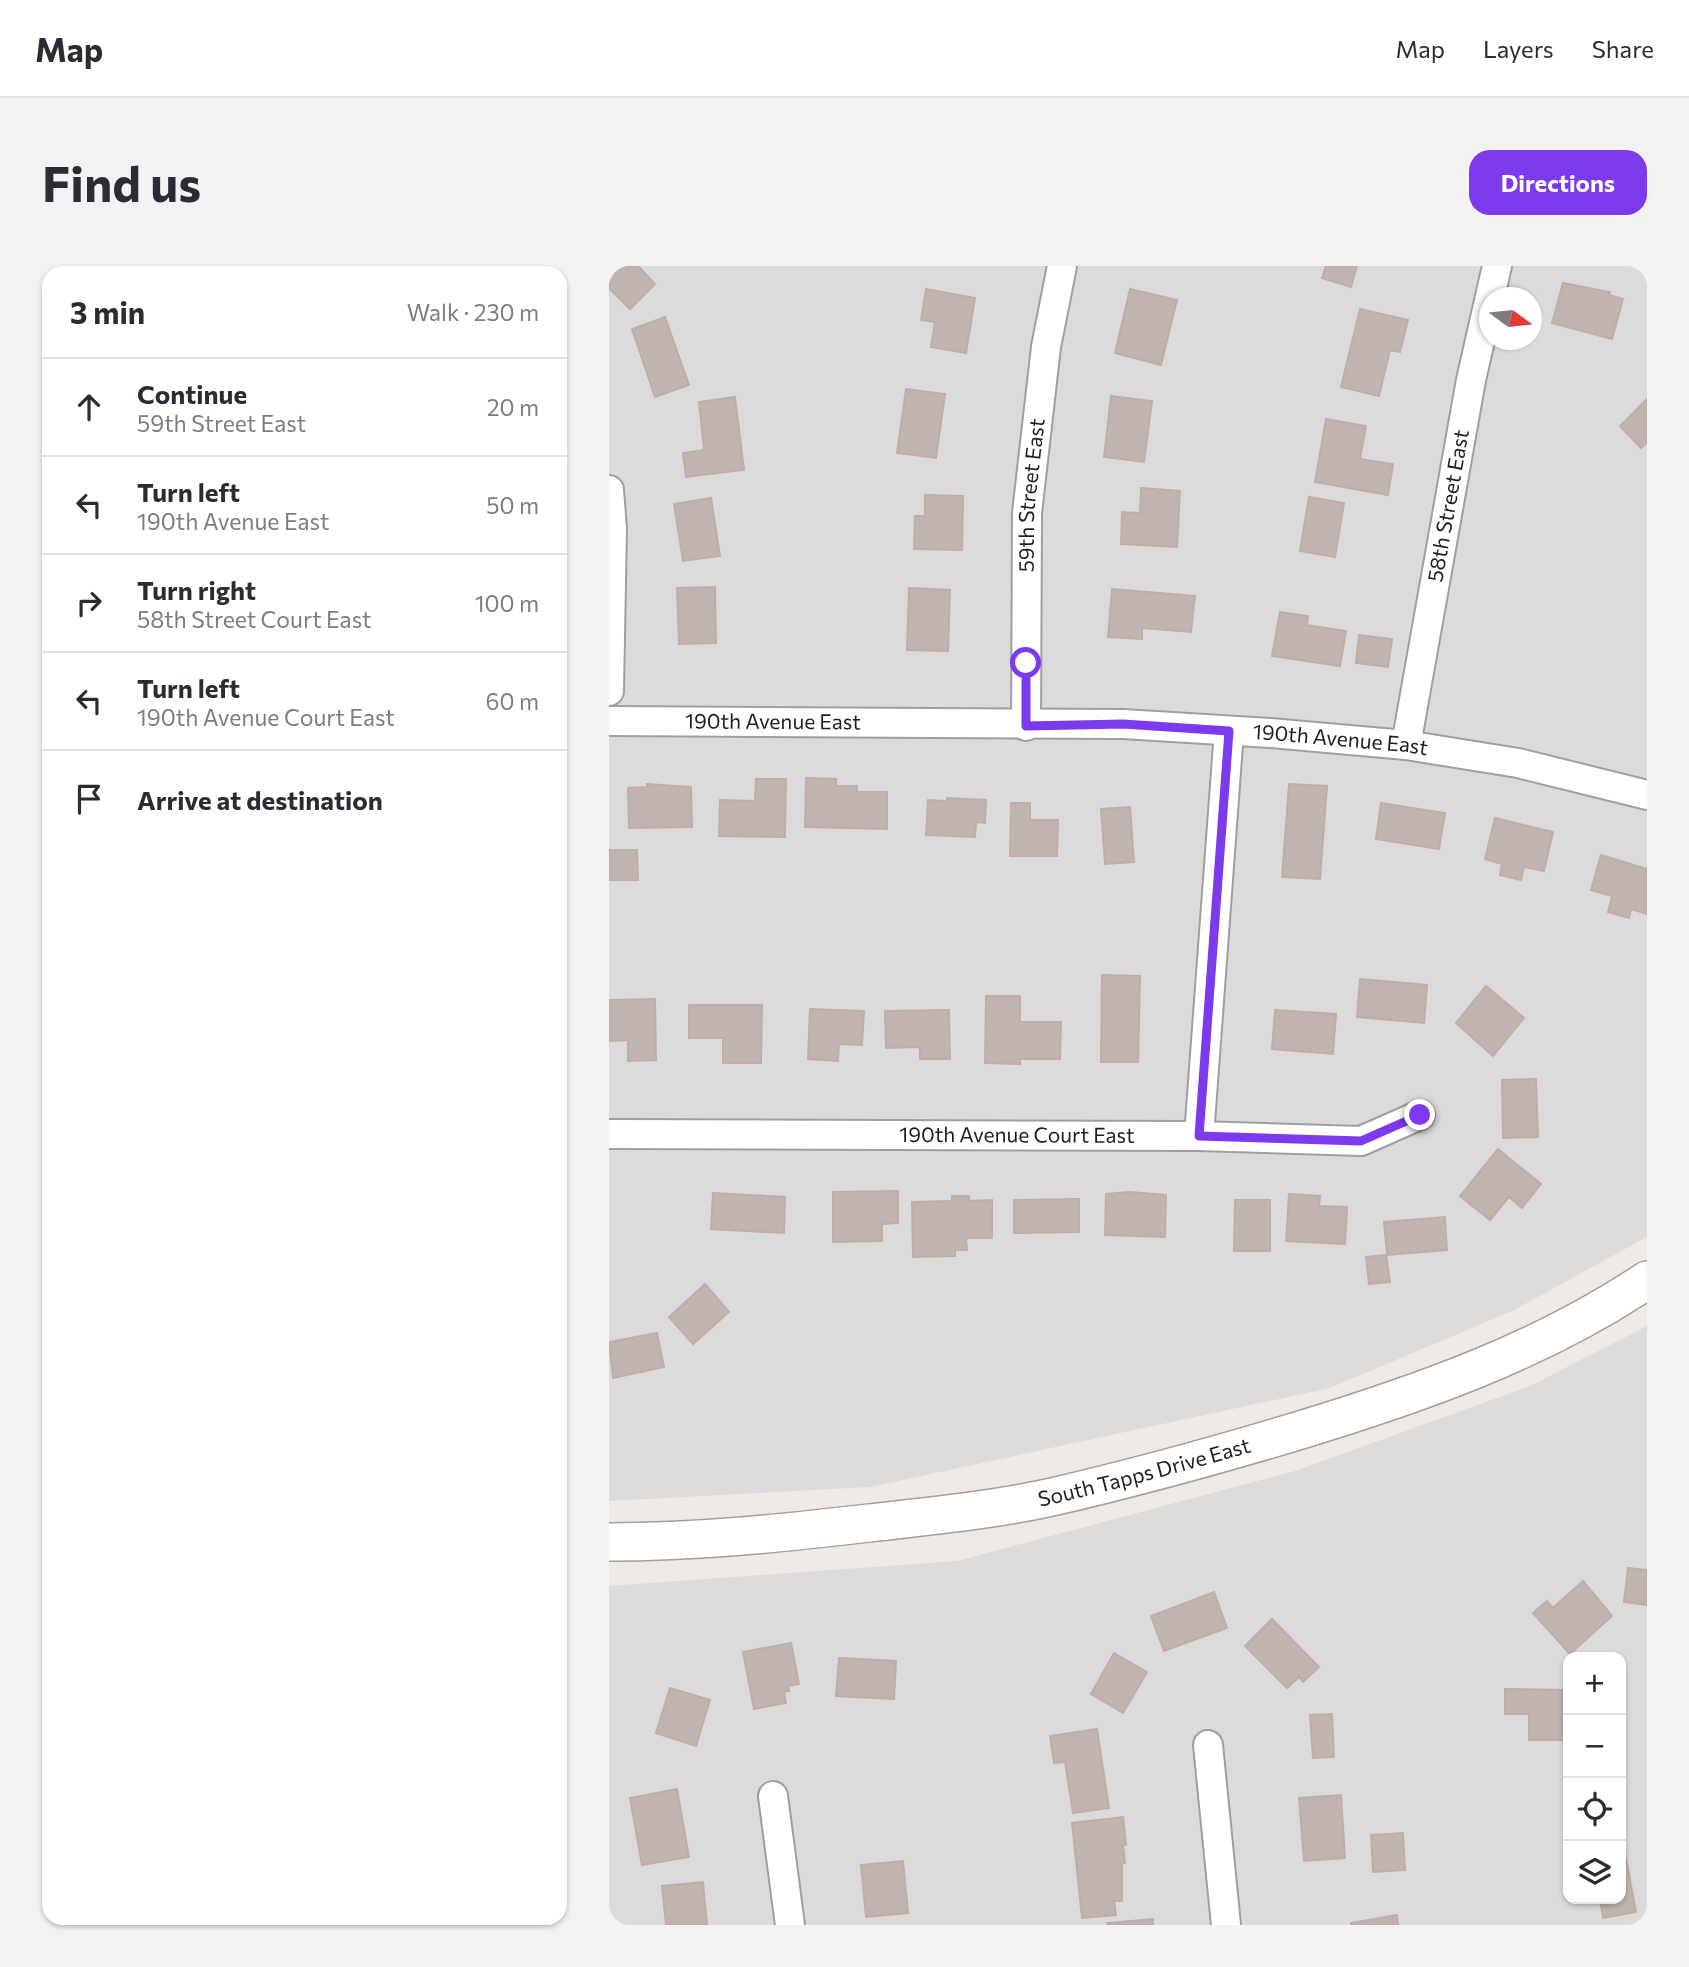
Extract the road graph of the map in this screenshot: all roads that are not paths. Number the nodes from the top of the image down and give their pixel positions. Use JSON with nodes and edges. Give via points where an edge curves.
{"nodes":[{"id":1,"x":1062,"y":266,"type":"edge"},
{"id":2,"x":1497,"y":266,"type":"edge"},
{"id":3,"x":609,"y":490,"type":"edge"},
{"id":4,"x":609,"y":691,"type":"edge"},
{"id":5,"x":609,"y":721,"type":"edge"},
{"id":6,"x":1026,"y":726,"type":"junction"},
{"id":7,"x":1229,"y":731,"type":"junction"},
{"id":8,"x":1406,"y":746,"type":"junction"},
{"id":9,"x":1647,"y":795,"type":"edge"},
{"id":10,"x":1420,"y":1115,"type":"dead end"},
{"id":11,"x":609,"y":1134,"type":"edge"},
{"id":12,"x":1199,"y":1136,"type":"junction"},
{"id":13,"x":1647,"y":1280,"type":"edge"},
{"id":14,"x":609,"y":1542,"type":"edge"},
{"id":15,"x":1208,"y":1745,"type":"dead end"},
{"id":16,"x":773,"y":1796,"type":"dead end"},
{"id":17,"x":790,"y":1925,"type":"edge"},
{"id":18,"x":1226,"y":1925,"type":"edge"}],
"edges":[{"from":1,"to":6,"type":"street","name":"59th Street East","via":[[1044,359],[1027,513]]},
{"from":2,"to":8,"type":"street","name":"58th Street East","via":[[1471,380]]},
{"from":3,"to":4,"type":"street"},
{"from":5,"to":6,"type":"street","name":"190th Avenue East"},
{"from":6,"to":7,"type":"street","name":"190th Avenue East","via":[[1123,724]]},
{"from":7,"to":8,"type":"street","name":"190th Avenue East"},
{"from":7,"to":12,"type":"street"},
{"from":8,"to":9,"type":"street","name":"190th Avenue East","via":[[1518,762]]},
{"from":10,"to":12,"type":"street","name":"190th Avenue Court East","via":[[1361,1141]]},
{"from":11,"to":12,"type":"street","name":"190th Avenue Court East"},
{"from":13,"to":14,"type":"street","name":"South Tapps Drive East","via":[[1548,1337],[1464,1374],[1372,1408],[1185,1464],[1049,1497],[927,1517],[760,1536]]},
{"from":15,"to":18,"type":"street"},
{"from":16,"to":17,"type":"street"}]}
